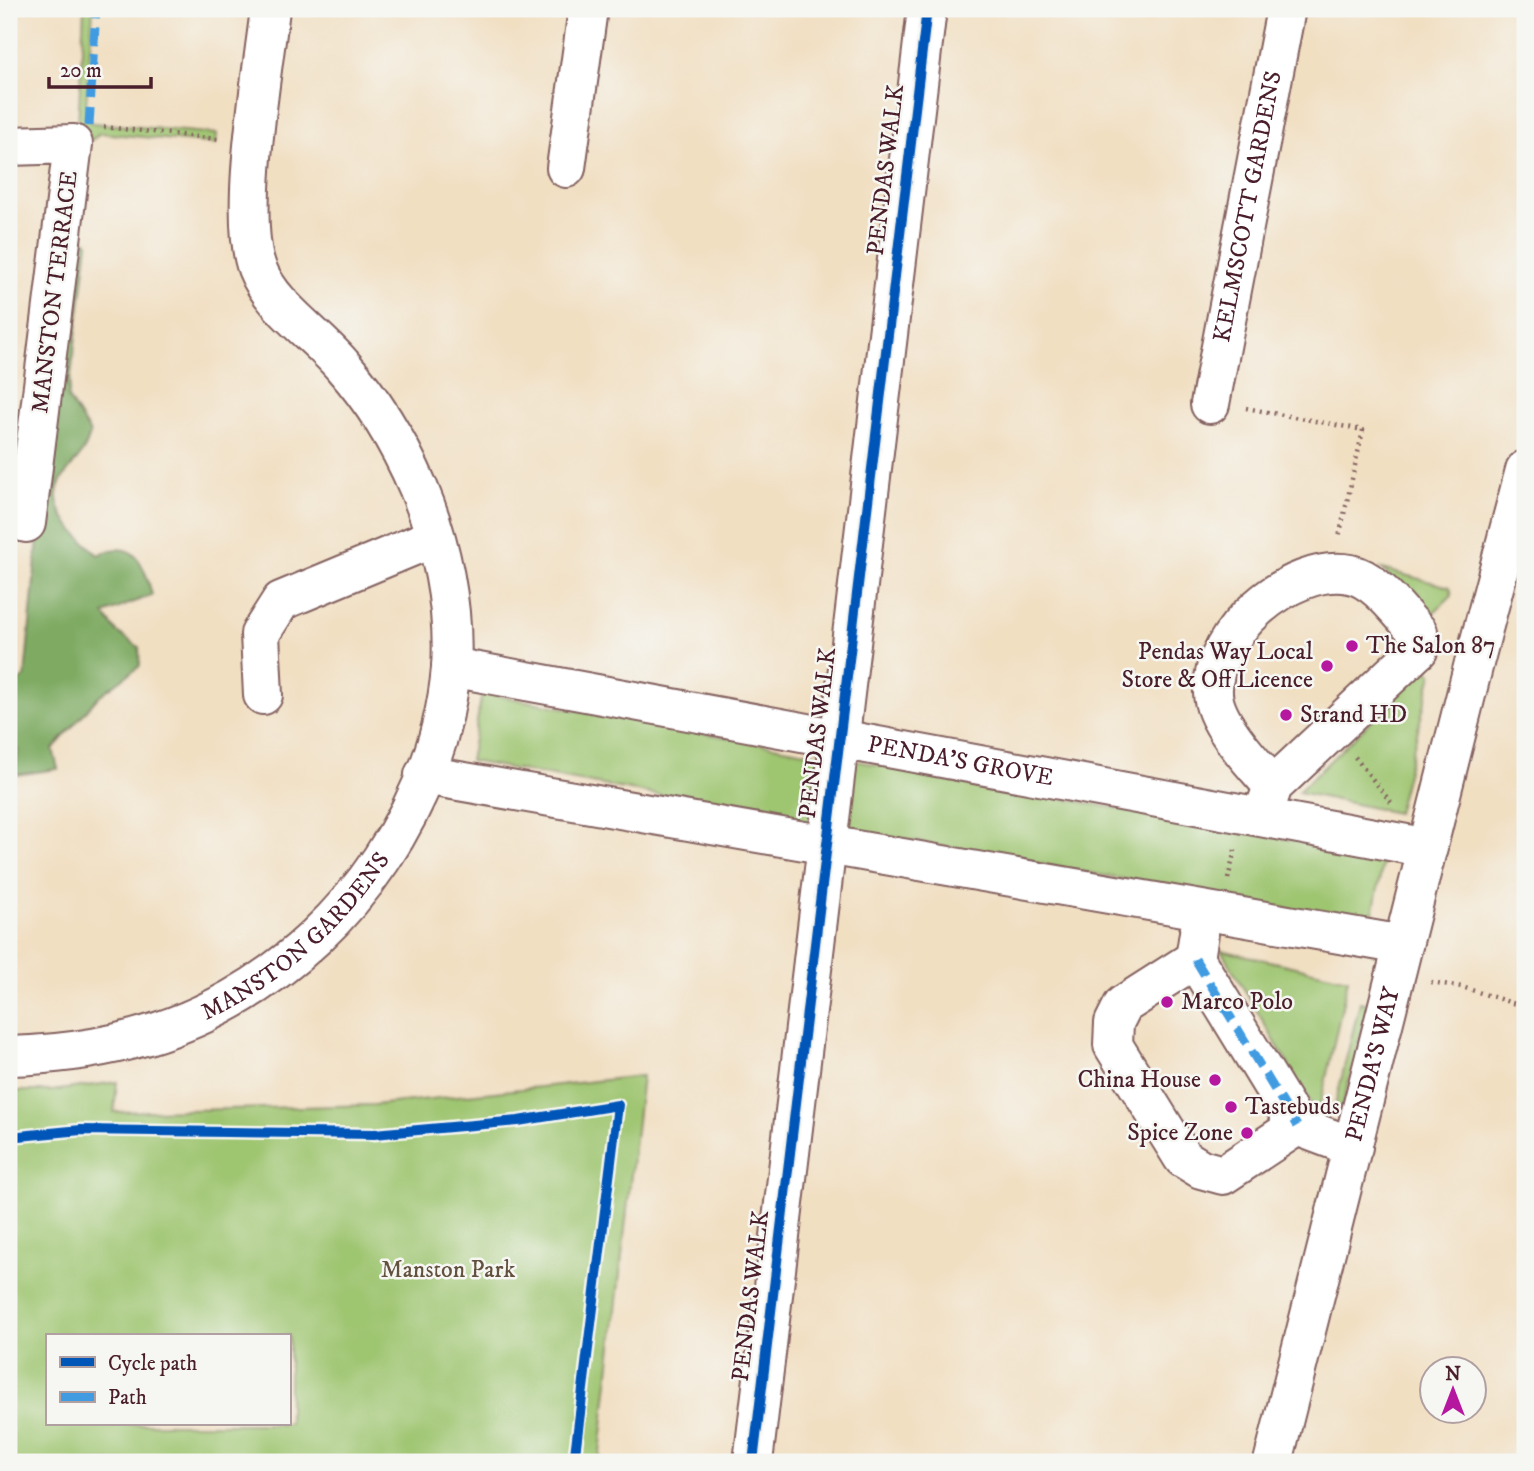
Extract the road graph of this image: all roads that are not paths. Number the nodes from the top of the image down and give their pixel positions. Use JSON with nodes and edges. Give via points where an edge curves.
{"nodes":[{"id":1,"x":270,"y":9,"type":"edge"},
{"id":2,"x":588,"y":9,"type":"edge"},
{"id":3,"x":927,"y":9,"type":"edge"},
{"id":4,"x":1286,"y":9,"type":"edge"},
{"id":5,"x":9,"y":146,"type":"edge"},
{"id":6,"x":566,"y":168,"type":"dead end"},
{"id":7,"x":1210,"y":404,"type":"road end"},
{"id":8,"x":1525,"y":470,"type":"edge"},
{"id":9,"x":26,"y":523,"type":"dead end"},
{"id":10,"x":435,"y":537,"type":"junction"},
{"id":11,"x":1418,"y":650,"type":"junction"},
{"id":12,"x":451,"y":667,"type":"junction"},
{"id":13,"x":1473,"y":667,"type":"junction"},
{"id":14,"x":263,"y":695,"type":"dead end"},
{"id":15,"x":838,"y":739,"type":"junction"},
{"id":16,"x":425,"y":775,"type":"junction"},
{"id":17,"x":1260,"y":806,"type":"junction"},
{"id":18,"x":827,"y":845,"type":"junction"},
{"id":19,"x":1428,"y":848,"type":"junction"},
{"id":20,"x":1212,"y":912,"type":"junction"},
{"id":21,"x":1195,"y":959,"type":"junction"},
{"id":22,"x":1399,"y":960,"type":"junction"},
{"id":23,"x":9,"y":1056,"type":"edge"},
{"id":24,"x":1297,"y":1126,"type":"junction"},
{"id":25,"x":1353,"y":1147,"type":"junction"},
{"id":26,"x":752,"y":1462,"type":"edge"},
{"id":27,"x":1273,"y":1462,"type":"edge"}],
"edges":[{"from":1,"to":10,"type":"street","name":"MANSTON GARDENS","via":[[250,213],[257,269],[271,293],[342,364],[385,423],[419,488]]},
{"from":2,"to":6,"type":"street"},
{"from":3,"to":15,"type":"street","name":"PENDAS WALK"},
{"from":4,"to":7,"type":"street","name":"KELMSCOTT GARDENS"},
{"from":5,"to":9,"type":"street","name":"MANSTON TERRACE","via":[[84,135]]},
{"from":8,"to":13,"type":"street","name":"PENDA'S WAY"},
{"from":10,"to":12,"type":"street","name":"MANSTON GARDENS","via":[[447,594]]},
{"from":10,"to":14,"type":"street","via":[[281,601],[260,634]]},
{"from":11,"to":13,"type":"street"},
{"from":11,"to":17,"type":"street","via":[[1333,729]]},
{"from":11,"to":17,"type":"street","via":[[1418,632],[1371,584],[1352,574],[1297,581],[1276,592],[1226,642],[1218,658],[1213,695],[1249,758]]},
{"from":12,"to":15,"type":"street","name":"PENDA'S GROVE"},
{"from":12,"to":16,"type":"street","name":"MANSTON GARDENS"},
{"from":13,"to":19,"type":"street","name":"PENDA'S WAY"},
{"from":15,"to":17,"type":"street","name":"PENDA'S GROVE"},
{"from":15,"to":18,"type":"street","name":"PENDAS WALK"},
{"from":16,"to":18,"type":"street"},
{"from":16,"to":23,"type":"street","name":"MANSTON GARDENS","via":[[392,843],[364,884],[323,931],[264,978],[199,1016],[128,1041],[55,1054]]},
{"from":17,"to":19,"type":"street","name":"PENDA'S GROVE"},
{"from":18,"to":20,"type":"street"},
{"from":18,"to":26,"type":"street","name":"PENDAS WALK"},
{"from":19,"to":22,"type":"street","name":"PENDA'S WAY"},
{"from":20,"to":21,"type":"street"},
{"from":20,"to":22,"type":"street"},
{"from":21,"to":24,"type":"street"},
{"from":21,"to":24,"type":"street","via":[[1123,1005],[1114,1023],[1111,1066],[1183,1157],[1201,1169],[1223,1175]]},
{"from":22,"to":25,"type":"street","name":"PENDA'S WAY"},
{"from":24,"to":25,"type":"street"},
{"from":25,"to":27,"type":"street","name":"PENDA'S WAY"}]}
